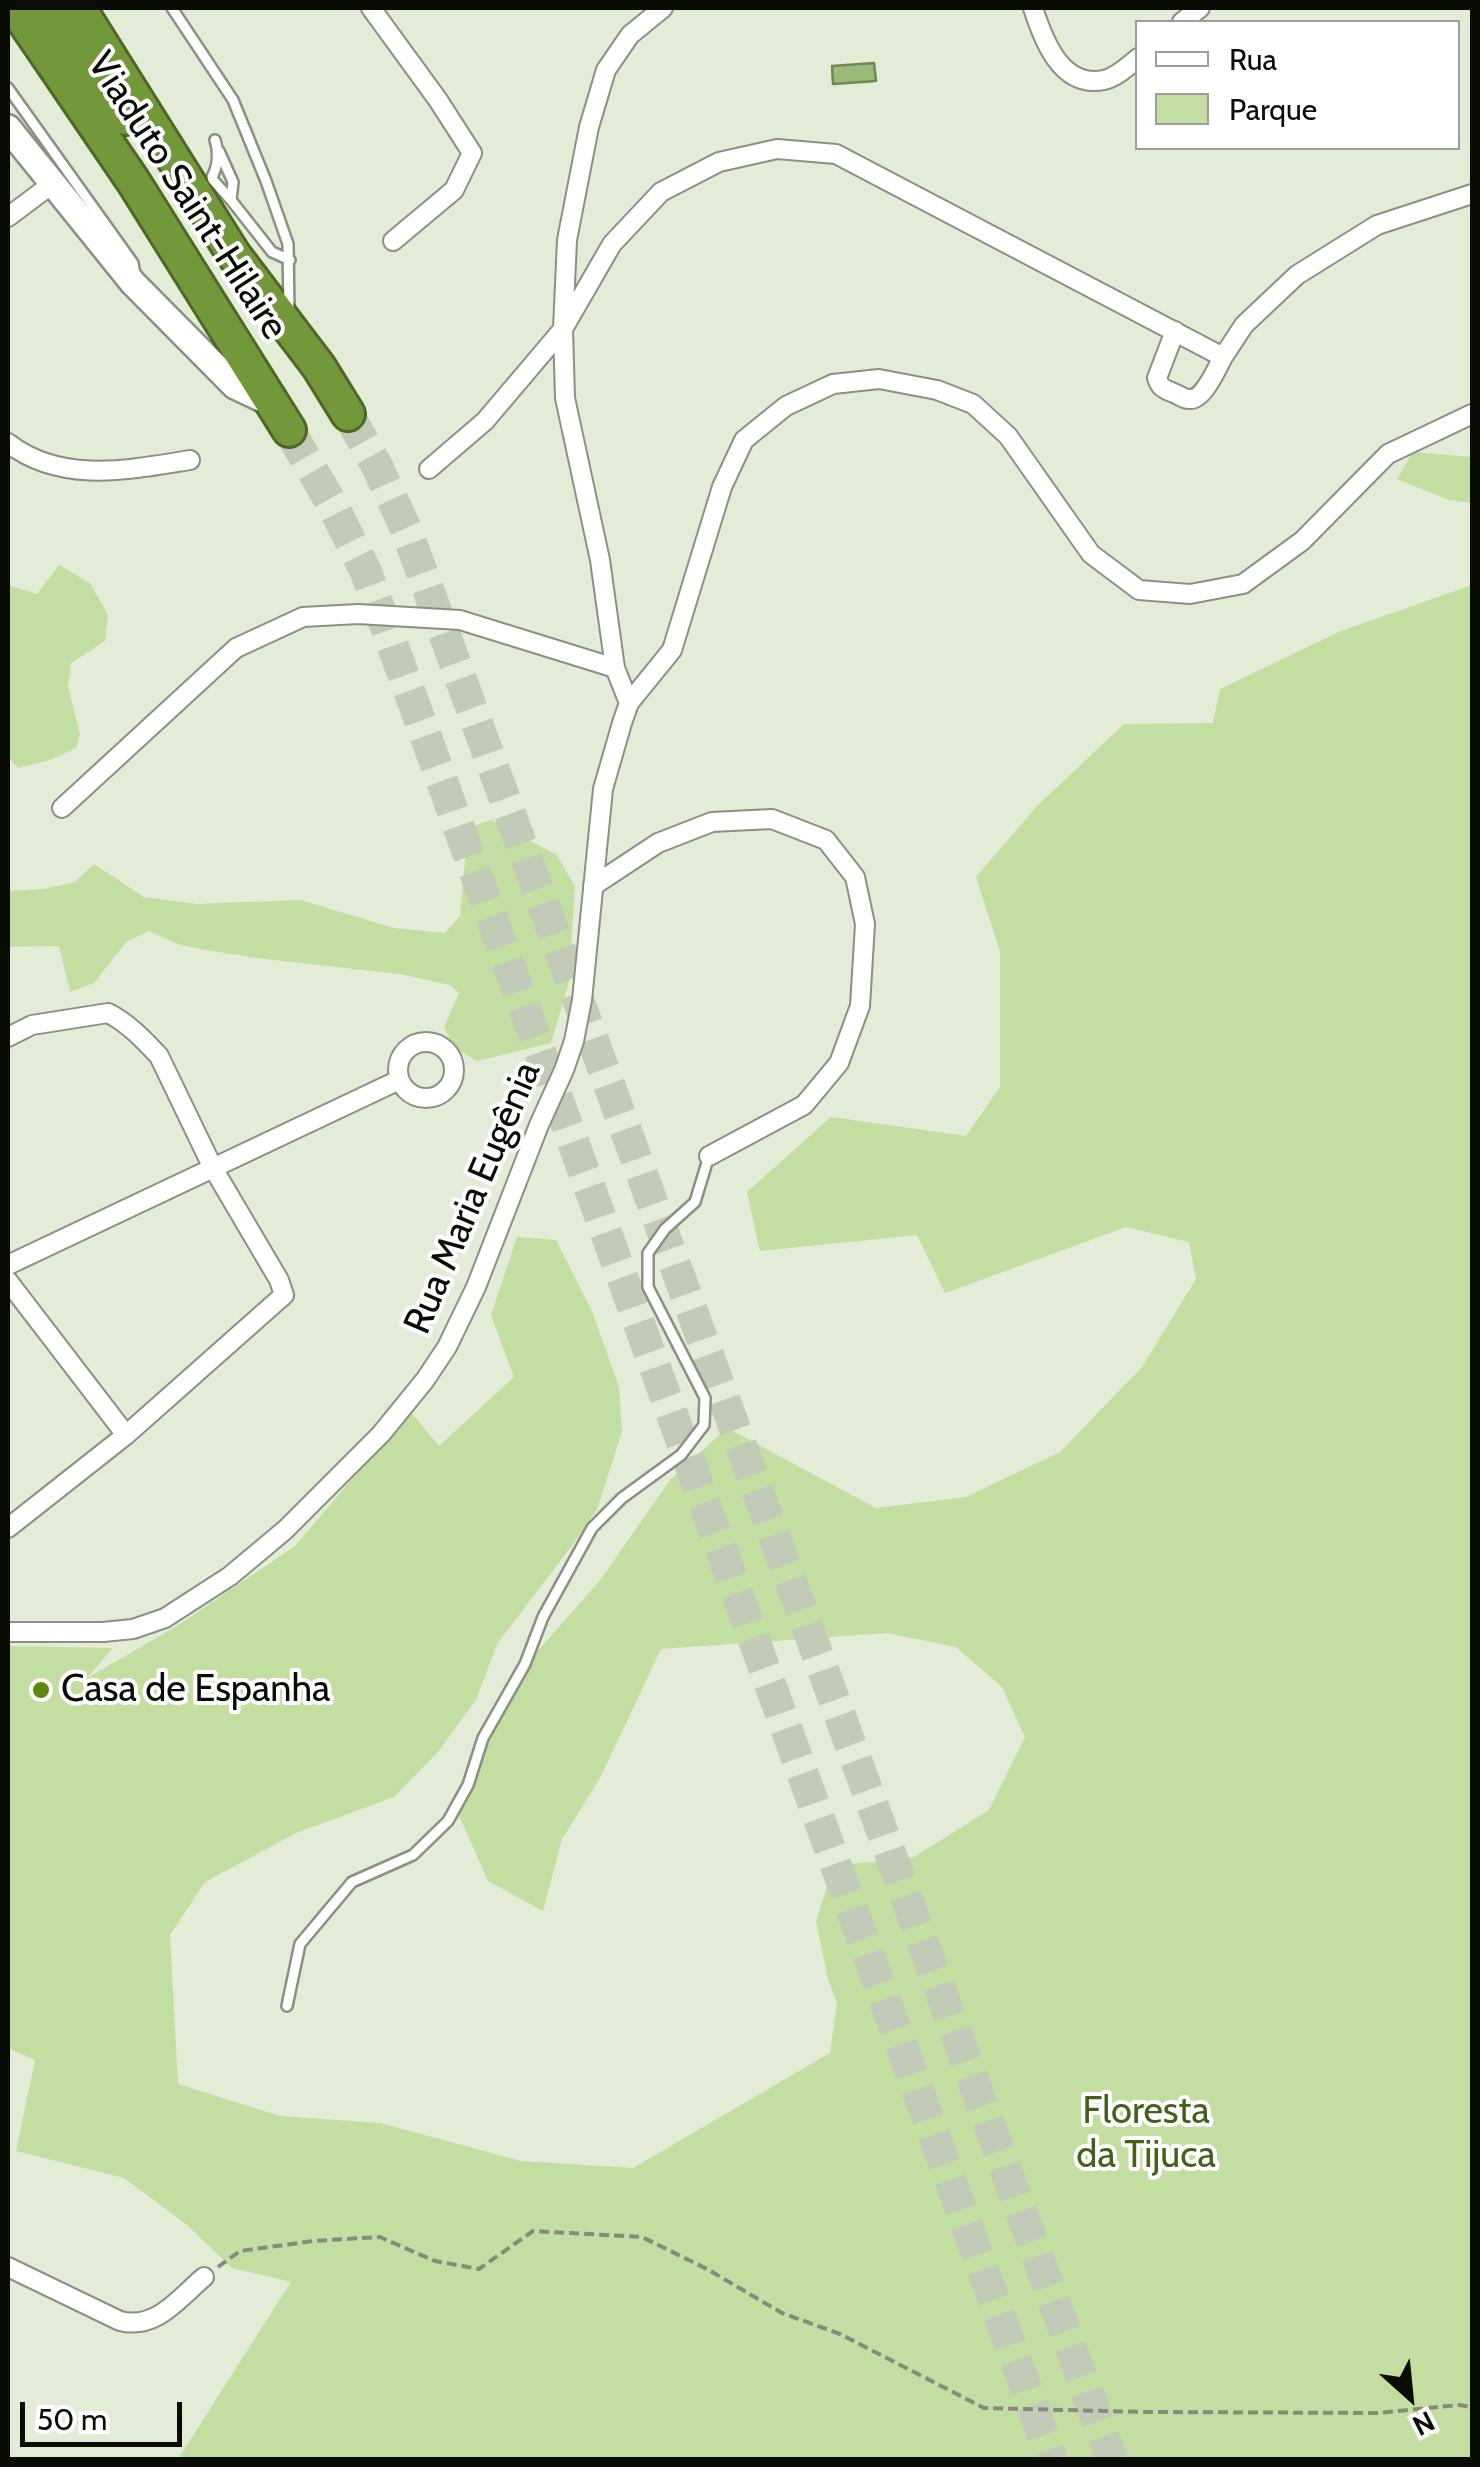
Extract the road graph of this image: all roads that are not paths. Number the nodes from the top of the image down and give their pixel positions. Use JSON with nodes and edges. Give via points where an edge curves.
{"nodes":[{"id":1,"x":172,"y":8,"type":"edge"},
{"id":2,"x":370,"y":8,"type":"edge"},
{"id":3,"x":662,"y":8,"type":"edge"},
{"id":4,"x":1032,"y":8,"type":"edge"},
{"id":5,"x":45,"y":17,"type":"edge"},
{"id":6,"x":1135,"y":60,"type":"edge"},
{"id":7,"x":8,"y":88,"type":"edge"},
{"id":8,"x":8,"y":128,"type":"edge"},
{"id":9,"x":216,"y":170,"type":"junction"},
{"id":10,"x":229,"y":173,"type":"junction"},
{"id":11,"x":52,"y":184,"type":"junction"},
{"id":12,"x":1472,"y":194,"type":"edge"},
{"id":13,"x":231,"y":200,"type":"junction"},
{"id":14,"x":8,"y":217,"type":"edge"},
{"id":15,"x":393,"y":241,"type":"dead end"},
{"id":16,"x":290,"y":260,"type":"junction"},
{"id":17,"x":133,"y":283,"type":"junction"},
{"id":18,"x":289,"y":326,"type":"junction"},
{"id":19,"x":564,"y":330,"type":"junction"},
{"id":20,"x":1175,"y":331,"type":"junction"},
{"id":21,"x":1223,"y":357,"type":"junction"},
{"id":22,"x":348,"y":414,"type":"tunnel mouth"},
{"id":23,"x":1472,"y":414,"type":"edge"},
{"id":24,"x":281,"y":417,"type":"joint"},
{"id":25,"x":8,"y":442,"type":"edge"},
{"id":26,"x":190,"y":460,"type":"dead end"},
{"id":27,"x":430,"y":468,"type":"dead end"},
{"id":28,"x":615,"y":668,"type":"junction"},
{"id":29,"x":629,"y":703,"type":"junction"},
{"id":30,"x":62,"y":808,"type":"dead end"},
{"id":31,"x":593,"y":886,"type":"junction"},
{"id":32,"x":8,"y":1037,"type":"edge"},
{"id":33,"x":399,"y":1080,"type":"dead end"},
{"id":34,"x":709,"y":1156,"type":"joint"},
{"id":35,"x":212,"y":1168,"type":"junction"},
{"id":36,"x":8,"y":1265,"type":"edge"},
{"id":37,"x":8,"y":1281,"type":"edge"},
{"id":38,"x":126,"y":1435,"type":"junction"},
{"id":39,"x":8,"y":1528,"type":"edge"},
{"id":40,"x":8,"y":1632,"type":"edge"},
{"id":41,"x":287,"y":2006,"type":"dead end"},
{"id":42,"x":8,"y":2267,"type":"edge"},
{"id":43,"x":204,"y":2277,"type":"road end"}],
"edges":[{"from":1,"to":16,"type":"lane","via":[[233,100]]},
{"from":2,"to":15,"type":"street","via":[[472,153],[454,190]]},
{"from":3,"to":19,"type":"street","via":[[630,34],[606,70],[568,240]]},
{"from":4,"to":6,"type":"street","via":[[1049,49],[1068,72],[1102,80]]},
{"from":5,"to":18,"type":"highway"},
{"from":5,"to":24,"type":"highway","name":"Viaduto Saint-Hilaire","via":[[133,181]]},
{"from":7,"to":17,"type":"lane","via":[[134,264]]},
{"from":8,"to":11,"type":"street"},
{"from":9,"to":10,"type":"lane"},
{"from":9,"to":10,"type":"lane","via":[[216,144]]},
{"from":9,"to":13,"type":"lane","via":[[213,180]]},
{"from":10,"to":13,"type":"lane"},
{"from":11,"to":14,"type":"street"},
{"from":11,"to":17,"type":"street"},
{"from":12,"to":21,"type":"street","via":[[1377,225],[1297,275],[1244,325]]},
{"from":13,"to":16,"type":"lane","via":[[272,252]]},
{"from":16,"to":18,"type":"lane"},
{"from":17,"to":24,"type":"street","via":[[236,386]]},
{"from":18,"to":22,"type":"highway"},
{"from":19,"to":20,"type":"street","via":[[612,244],[661,192],[719,162],[777,148],[836,154]]},
{"from":19,"to":27,"type":"street","via":[[485,421]]},
{"from":19,"to":28,"type":"street","via":[[566,398]]},
{"from":20,"to":21,"type":"street"},
{"from":20,"to":21,"type":"street","via":[[1157,378],[1162,388],[1196,399]]},
{"from":23,"to":29,"type":"street","via":[[1388,454],[1302,541],[1243,584],[1190,594],[1139,590],[1091,554],[1008,436],[973,404],[878,379],[833,384],[786,406],[744,440],[722,488],[672,650]]},
{"from":25,"to":26,"type":"street","via":[[72,471]]},
{"from":28,"to":29,"type":"street"},
{"from":28,"to":30,"type":"street","via":[[460,620],[303,617],[236,648]]},
{"from":29,"to":31,"type":"street","name":"Rua Maria Eugênia","via":[[603,789]]},
{"from":31,"to":34,"type":"street","via":[[658,844],[712,822],[772,819],[826,840],[855,877],[866,924],[860,1006],[839,1063],[804,1105]]},
{"from":31,"to":40,"type":"street","name":"Rua Maria Eugênia","via":[[582,1000],[564,1070],[476,1286],[425,1380],[285,1530],[165,1618],[103,1632]]},
{"from":32,"to":35,"type":"street","via":[[32,1025],[116,1017],[159,1056]]},
{"from":33,"to":35,"type":"street"},
{"from":34,"to":41,"type":"lane","via":[[695,1202],[648,1253],[648,1286],[705,1398],[704,1425],[681,1455],[592,1528],[483,1738],[448,1822],[413,1855],[352,1882],[300,1944]]},
{"from":35,"to":36,"type":"street"},
{"from":35,"to":38,"type":"street","via":[[284,1294]]},
{"from":37,"to":38,"type":"street"},
{"from":38,"to":39,"type":"street"},
{"from":42,"to":43,"type":"street","via":[[132,2324],[161,2315]]}]}
